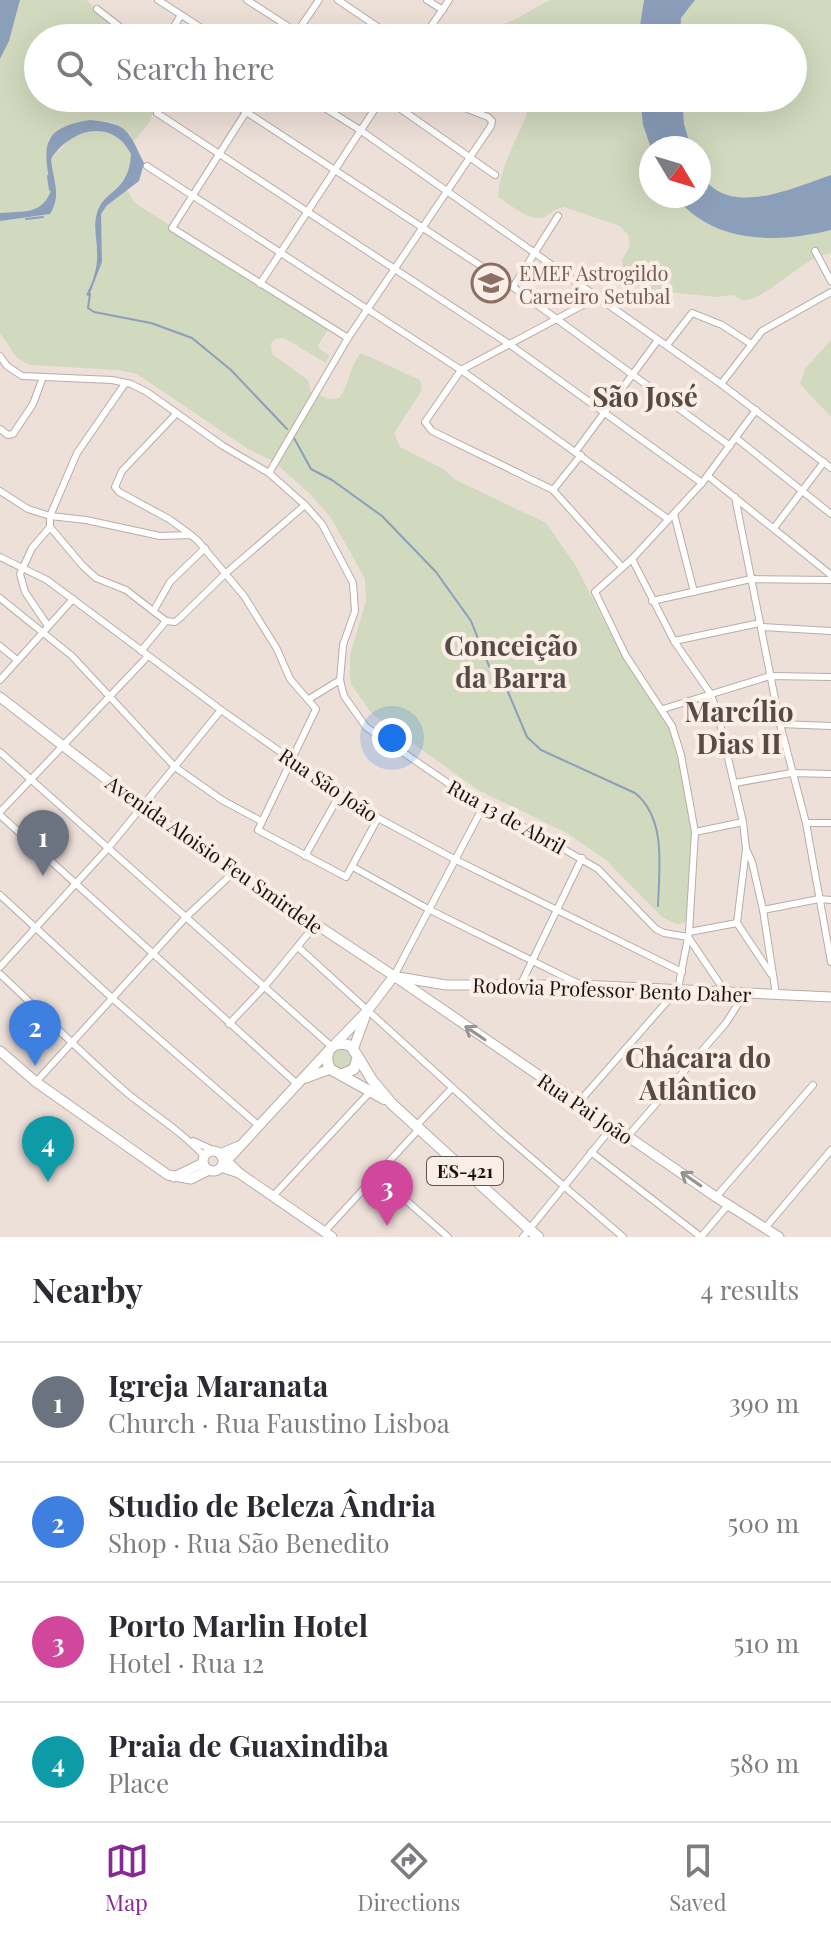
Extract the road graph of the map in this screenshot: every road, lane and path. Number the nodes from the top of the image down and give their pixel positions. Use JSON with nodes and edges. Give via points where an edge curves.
{"nodes":[{"id":1,"x":158,"y":0,"type":"edge"},
{"id":2,"x":247,"y":0,"type":"edge"},
{"id":3,"x":319,"y":0,"type":"edge"},
{"id":4,"x":338,"y":0,"type":"edge"},
{"id":5,"x":427,"y":0,"type":"edge"},
{"id":6,"x":449,"y":0,"type":"edge"},
{"id":7,"x":97,"y":9,"type":"dead end"},
{"id":8,"x":443,"y":10,"type":"junction"},
{"id":9,"x":181,"y":15,"type":"junction"},
{"id":10,"x":116,"y":24,"type":"edge"},
{"id":11,"x":176,"y":24,"type":"edge"},
{"id":12,"x":195,"y":24,"type":"edge"},
{"id":13,"x":280,"y":24,"type":"edge"},
{"id":14,"x":303,"y":24,"type":"edge"},
{"id":15,"x":373,"y":24,"type":"edge"},
{"id":16,"x":433,"y":24,"type":"edge"},
{"id":17,"x":246,"y":112,"type":"joint"},
{"id":18,"x":331,"y":112,"type":"edge"},
{"id":19,"x":374,"y":112,"type":"edge"},
{"id":20,"x":404,"y":112,"type":"edge"},
{"id":21,"x":475,"y":112,"type":"edge"},
{"id":22,"x":157,"y":113,"type":"dead end"},
{"id":23,"x":360,"y":130,"type":"junction"},
{"id":24,"x":220,"y":152,"type":"junction"},
{"id":25,"x":470,"y":159,"type":"junction"},
{"id":26,"x":147,"y":166,"type":"dead end"},
{"id":27,"x":334,"y":170,"type":"junction"},
{"id":28,"x":495,"y":175,"type":"dead end"},
{"id":29,"x":448,"y":192,"type":"junction"},
{"id":30,"x":192,"y":194,"type":"junction"},
{"id":31,"x":307,"y":209,"type":"junction"},
{"id":32,"x":558,"y":216,"type":"dead end"},
{"id":33,"x":424,"y":227,"type":"junction"},
{"id":34,"x":280,"y":250,"type":"junction"},
{"id":35,"x":815,"y":251,"type":"dead end"},
{"id":36,"x":534,"y":252,"type":"junction"},
{"id":37,"x":395,"y":268,"type":"junction"},
{"id":38,"x":831,"y":281,"type":"edge"},
{"id":39,"x":260,"y":284,"type":"junction"},
{"id":40,"x":513,"y":287,"type":"junction"},
{"id":41,"x":831,"y":292,"type":"edge"},
{"id":42,"x":598,"y":297,"type":"junction"},
{"id":43,"x":369,"y":308,"type":"junction"},
{"id":44,"x":557,"y":320,"type":"junction"},
{"id":45,"x":348,"y":338,"type":"junction"},
{"id":46,"x":658,"y":340,"type":"junction"},
{"id":47,"x":509,"y":344,"type":"junction"},
{"id":48,"x":751,"y":344,"type":"junction"},
{"id":49,"x":667,"y":345,"type":"junction"},
{"id":50,"x":0,"y":356,"type":"edge"},
{"id":51,"x":461,"y":370,"type":"junction"},
{"id":52,"x":633,"y":376,"type":"junction"},
{"id":53,"x":43,"y":377,"type":"junction"},
{"id":54,"x":122,"y":382,"type":"junction"},
{"id":55,"x":721,"y":384,"type":"junction"},
{"id":56,"x":756,"y":410,"type":"junction"},
{"id":57,"x":604,"y":413,"type":"junction"},
{"id":58,"x":176,"y":414,"type":"junction"},
{"id":59,"x":0,"y":429,"type":"edge"},
{"id":60,"x":736,"y":438,"type":"junction"},
{"id":61,"x":730,"y":446,"type":"junction"},
{"id":62,"x":578,"y":453,"type":"junction"},
{"id":63,"x":824,"y":462,"type":"junction"},
{"id":64,"x":831,"y":468,"type":"edge"},
{"id":65,"x":269,"y":473,"type":"junction"},
{"id":66,"x":708,"y":476,"type":"junction"},
{"id":67,"x":702,"y":483,"type":"junction"},
{"id":68,"x":553,"y":490,"type":"junction"},
{"id":69,"x":802,"y":490,"type":"junction"},
{"id":70,"x":0,"y":491,"type":"edge"},
{"id":71,"x":735,"y":497,"type":"junction"},
{"id":72,"x":305,"y":505,"type":"junction"},
{"id":73,"x":831,"y":514,"type":"edge"},
{"id":74,"x":50,"y":516,"type":"junction"},
{"id":75,"x":671,"y":516,"type":"junction"},
{"id":76,"x":50,"y":527,"type":"junction"},
{"id":77,"x":774,"y":528,"type":"junction"},
{"id":78,"x":191,"y":535,"type":"junction"},
{"id":79,"x":205,"y":548,"type":"junction"},
{"id":80,"x":0,"y":557,"type":"edge"},
{"id":81,"x":632,"y":559,"type":"junction"},
{"id":82,"x":622,"y":567,"type":"junction"},
{"id":83,"x":21,"y":568,"type":"junction"},
{"id":84,"x":226,"y":573,"type":"junction"},
{"id":85,"x":831,"y":578,"type":"edge"},
{"id":86,"x":751,"y":579,"type":"junction"},
{"id":87,"x":694,"y":592,"type":"junction"},
{"id":88,"x":0,"y":598,"type":"edge"},
{"id":89,"x":73,"y":599,"type":"junction"},
{"id":90,"x":652,"y":601,"type":"junction"},
{"id":91,"x":154,"y":610,"type":"junction"},
{"id":92,"x":166,"y":621,"type":"junction"},
{"id":93,"x":760,"y":625,"type":"junction"},
{"id":94,"x":46,"y":628,"type":"junction"},
{"id":95,"x":831,"y":631,"type":"edge"},
{"id":96,"x":674,"y":641,"type":"junction"},
{"id":97,"x":0,"y":646,"type":"edge"},
{"id":98,"x":145,"y":654,"type":"junction"},
{"id":99,"x":17,"y":660,"type":"junction"},
{"id":100,"x":770,"y":676,"type":"junction"},
{"id":101,"x":831,"y":677,"type":"edge"},
{"id":102,"x":0,"y":680,"type":"edge"},
{"id":103,"x":340,"y":680,"type":"junction"},
{"id":104,"x":710,"y":693,"type":"junction"},
{"id":105,"x":109,"y":696,"type":"junction"},
{"id":106,"x":0,"y":697,"type":"edge"},
{"id":107,"x":309,"y":699,"type":"junction"},
{"id":108,"x":663,"y":709,"type":"junction"},
{"id":109,"x":221,"y":710,"type":"junction"},
{"id":110,"x":780,"y":724,"type":"junction"},
{"id":111,"x":831,"y":726,"type":"edge"},
{"id":112,"x":63,"y":745,"type":"junction"},
{"id":113,"x":0,"y":752,"type":"edge"},
{"id":114,"x":292,"y":760,"type":"junction"},
{"id":115,"x":175,"y":767,"type":"junction"},
{"id":116,"x":791,"y":773,"type":"junction"},
{"id":117,"x":831,"y":774,"type":"edge"},
{"id":118,"x":29,"y":779,"type":"junction"},
{"id":119,"x":735,"y":783,"type":"junction"},
{"id":120,"x":340,"y":794,"type":"junction"},
{"id":121,"x":143,"y":807,"type":"junction"},
{"id":122,"x":483,"y":807,"type":"junction"},
{"id":123,"x":0,"y":813,"type":"edge"},
{"id":124,"x":378,"y":818,"type":"junction"},
{"id":125,"x":261,"y":821,"type":"junction"},
{"id":126,"x":743,"y":822,"type":"junction"},
{"id":127,"x":806,"y":823,"type":"junction"},
{"id":128,"x":831,"y":823,"type":"edge"},
{"id":129,"x":695,"y":832,"type":"junction"},
{"id":130,"x":109,"y":847,"type":"junction"},
{"id":131,"x":746,"y":849,"type":"junction"},
{"id":132,"x":305,"y":856,"type":"junction"},
{"id":133,"x":582,"y":858,"type":"junction"},
{"id":134,"x":456,"y":860,"type":"junction"},
{"id":135,"x":353,"y":867,"type":"junction"},
{"id":136,"x":235,"y":871,"type":"junction"},
{"id":137,"x":75,"y":884,"type":"junction"},
{"id":138,"x":0,"y":895,"type":"edge"},
{"id":139,"x":819,"y":899,"type":"junction"},
{"id":140,"x":831,"y":900,"type":"edge"},
{"id":141,"x":556,"y":909,"type":"junction"},
{"id":142,"x":430,"y":910,"type":"junction"},
{"id":143,"x":763,"y":910,"type":"junction"},
{"id":144,"x":187,"y":916,"type":"junction"},
{"id":145,"x":737,"y":923,"type":"junction"},
{"id":146,"x":316,"y":924,"type":"junction"},
{"id":147,"x":37,"y":928,"type":"junction"},
{"id":148,"x":688,"y":935,"type":"junction"},
{"id":149,"x":298,"y":947,"type":"junction"},
{"id":150,"x":830,"y":950,"type":"edge"},
{"id":151,"x":153,"y":954,"type":"junction"},
{"id":152,"x":532,"y":960,"type":"junction"},
{"id":153,"x":831,"y":962,"type":"edge"},
{"id":154,"x":0,"y":967,"type":"edge"},
{"id":155,"x":682,"y":972,"type":"junction"},
{"id":156,"x":0,"y":974,"type":"edge"},
{"id":157,"x":394,"y":976,"type":"junction"},
{"id":158,"x":773,"y":977,"type":"junction"},
{"id":159,"x":521,"y":984,"type":"junction"},
{"id":160,"x":446,"y":985,"type":"junction"},
{"id":161,"x":580,"y":985,"type":"junction"},
{"id":162,"x":265,"y":986,"type":"junction"},
{"id":163,"x":678,"y":989,"type":"junction"},
{"id":164,"x":724,"y":990,"type":"junction"},
{"id":165,"x":745,"y":992,"type":"junction"},
{"id":166,"x":776,"y":994,"type":"junction"},
{"id":167,"x":831,"y":997,"type":"edge"},
{"id":168,"x":112,"y":998,"type":"junction"},
{"id":169,"x":437,"y":1008,"type":"junction"},
{"id":170,"x":368,"y":1010,"type":"junction"},
{"id":171,"x":229,"y":1024,"type":"junction"},
{"id":172,"x":73,"y":1042,"type":"junction"},
{"id":173,"x":332,"y":1047,"type":"junction"},
{"id":174,"x":0,"y":1051,"type":"edge"},
{"id":175,"x":356,"y":1052,"type":"junction"},
{"id":176,"x":330,"y":1069,"type":"junction"},
{"id":177,"x":343,"y":1074,"type":"junction"},
{"id":178,"x":36,"y":1082,"type":"junction"},
{"id":179,"x":296,"y":1083,"type":"junction"},
{"id":180,"x":813,"y":1085,"type":"dead end"},
{"id":181,"x":452,"y":1088,"type":"junction"},
{"id":182,"x":371,"y":1091,"type":"junction"},
{"id":183,"x":579,"y":1102,"type":"junction"},
{"id":184,"x":392,"y":1104,"type":"junction"},
{"id":185,"x":258,"y":1125,"type":"junction"},
{"id":186,"x":613,"y":1126,"type":"junction"},
{"id":187,"x":417,"y":1128,"type":"junction"},
{"id":188,"x":628,"y":1136,"type":"junction"},
{"id":189,"x":189,"y":1140,"type":"junction"},
{"id":190,"x":831,"y":1150,"type":"edge"},
{"id":191,"x":591,"y":1152,"type":"junction"},
{"id":192,"x":221,"y":1158,"type":"junction"},
{"id":193,"x":205,"y":1163,"type":"junction"},
{"id":194,"x":376,"y":1174,"type":"junction"},
{"id":195,"x":565,"y":1184,"type":"junction"},
{"id":196,"x":273,"y":1196,"type":"junction"},
{"id":197,"x":716,"y":1197,"type":"junction"},
{"id":198,"x":728,"y":1205,"type":"junction"},
{"id":199,"x":765,"y":1228,"type":"junction"},
{"id":200,"x":329,"y":1234,"type":"edge"},
{"id":201,"x":530,"y":1234,"type":"edge"},
{"id":202,"x":448,"y":1237,"type":"edge"},
{"id":203,"x":623,"y":1237,"type":"edge"},
{"id":204,"x":701,"y":1237,"type":"edge"},
{"id":205,"x":779,"y":1237,"type":"edge"}],
"edges":[{"from":1,"to":9,"type":"street"},
{"from":2,"to":13,"type":"street"},
{"from":3,"to":14,"type":"street"},
{"from":4,"to":15,"type":"street"},
{"from":5,"to":8,"type":"street"},
{"from":6,"to":8,"type":"street"},
{"from":7,"to":10,"type":"street"},
{"from":8,"to":16,"type":"street"},
{"from":9,"to":11,"type":"street"},
{"from":9,"to":12,"type":"street"},
{"from":17,"to":24,"type":"street"},
{"from":17,"to":27,"type":"street"},
{"from":18,"to":23,"type":"street"},
{"from":19,"to":23,"type":"street"},
{"from":20,"to":25,"type":"street"},
{"from":21,"to":25,"type":"street","via":[[492,121]]},
{"from":22,"to":24,"type":"street"},
{"from":23,"to":27,"type":"street"},
{"from":23,"to":29,"type":"street"},
{"from":24,"to":30,"type":"street"},
{"from":24,"to":31,"type":"street"},
{"from":25,"to":28,"type":"street"},
{"from":25,"to":29,"type":"street"},
{"from":26,"to":30,"type":"street"},
{"from":27,"to":31,"type":"street"},
{"from":27,"to":33,"type":"street"},
{"from":29,"to":33,"type":"street"},
{"from":29,"to":36,"type":"street"},
{"from":30,"to":34,"type":"street"},
{"from":30,"to":39,"type":"street","via":[[174,221],[175,232]]},
{"from":31,"to":34,"type":"street"},
{"from":31,"to":37,"type":"street"},
{"from":32,"to":36,"type":"street"},
{"from":33,"to":37,"type":"street"},
{"from":33,"to":40,"type":"street"},
{"from":34,"to":39,"type":"street"},
{"from":34,"to":43,"type":"street"},
{"from":35,"to":38,"type":"street"},
{"from":36,"to":40,"type":"street"},
{"from":36,"to":42,"type":"street"},
{"from":37,"to":43,"type":"street"},
{"from":37,"to":47,"type":"street"},
{"from":39,"to":45,"type":"street"},
{"from":40,"to":44,"type":"street"},
{"from":41,"to":48,"type":"street","via":[[768,326]]},
{"from":42,"to":44,"type":"street"},
{"from":42,"to":46,"type":"street"},
{"from":43,"to":45,"type":"street"},
{"from":43,"to":51,"type":"street"},
{"from":44,"to":47,"type":"street"},
{"from":44,"to":52,"type":"street"},
{"from":45,"to":65,"type":"street"},
{"from":46,"to":49,"type":"street"},
{"from":46,"to":52,"type":"street"},
{"from":47,"to":51,"type":"street"},
{"from":47,"to":57,"type":"street"},
{"from":48,"to":49,"type":"street","via":[[692,313]]},
{"from":48,"to":55,"type":"street"},
{"from":49,"to":55,"type":"street"},
{"from":50,"to":53,"type":"street","via":[[22,376]]},
{"from":51,"to":62,"type":"street"},
{"from":51,"to":68,"type":"street","via":[[425,422],[432,431]]},
{"from":52,"to":57,"type":"street"},
{"from":52,"to":61,"type":"street"},
{"from":53,"to":54,"type":"street"},
{"from":53,"to":59,"type":"street","via":[[13,434]]},
{"from":54,"to":58,"type":"street","via":[[147,392]]},
{"from":54,"to":74,"type":"street","via":[[77,453]]},
{"from":55,"to":56,"type":"street"},
{"from":56,"to":60,"type":"street"},
{"from":56,"to":63,"type":"street"},
{"from":57,"to":62,"type":"street"},
{"from":57,"to":67,"type":"street"},
{"from":58,"to":65,"type":"street"},
{"from":58,"to":78,"type":"street","via":[[122,471],[115,487]]},
{"from":60,"to":61,"type":"street"},
{"from":60,"to":69,"type":"street"},
{"from":61,"to":66,"type":"street"},
{"from":62,"to":68,"type":"street"},
{"from":62,"to":75,"type":"street"},
{"from":63,"to":64,"type":"street"},
{"from":63,"to":69,"type":"street"},
{"from":65,"to":72,"type":"street"},
{"from":66,"to":67,"type":"street"},
{"from":66,"to":71,"type":"street"},
{"from":67,"to":75,"type":"street"},
{"from":68,"to":82,"type":"street"},
{"from":69,"to":73,"type":"street"},
{"from":69,"to":77,"type":"street"},
{"from":70,"to":74,"type":"street"},
{"from":71,"to":77,"type":"street"},
{"from":71,"to":86,"type":"street"},
{"from":72,"to":84,"type":"street"},
{"from":72,"to":103,"type":"street","via":[[329,537],[355,593]]},
{"from":74,"to":76,"type":"street"},
{"from":74,"to":78,"type":"street","via":[[160,536]]},
{"from":75,"to":81,"type":"street"},
{"from":75,"to":87,"type":"street"},
{"from":76,"to":83,"type":"street"},
{"from":76,"to":91,"type":"street","via":[[96,578]]},
{"from":77,"to":85,"type":"street"},
{"from":78,"to":79,"type":"street"},
{"from":79,"to":84,"type":"street"},
{"from":79,"to":91,"type":"street","via":[[170,582]]},
{"from":80,"to":83,"type":"street","name":"Rua São João"},
{"from":81,"to":82,"type":"street"},
{"from":81,"to":90,"type":"street"},
{"from":82,"to":108,"type":"street","via":[[594,593],[626,656]]},
{"from":83,"to":89,"type":"street","name":"Rua São João"},
{"from":83,"to":94,"type":"street","via":[[20,583]]},
{"from":84,"to":92,"type":"street","via":[[175,622]]},
{"from":84,"to":107,"type":"street","via":[[277,649],[290,679]]},
{"from":85,"to":86,"type":"street"},
{"from":86,"to":87,"type":"street"},
{"from":86,"to":93,"type":"street"},
{"from":87,"to":90,"type":"street"},
{"from":88,"to":94,"type":"street"},
{"from":89,"to":94,"type":"street"},
{"from":89,"to":98,"type":"street","name":"Rua São João"},
{"from":90,"to":96,"type":"street"},
{"from":91,"to":92,"type":"street"},
{"from":92,"to":98,"type":"street"},
{"from":93,"to":95,"type":"street"},
{"from":93,"to":96,"type":"street"},
{"from":93,"to":100,"type":"street"},
{"from":94,"to":99,"type":"street"},
{"from":94,"to":105,"type":"street"},
{"from":96,"to":104,"type":"street"},
{"from":97,"to":99,"type":"street"},
{"from":98,"to":105,"type":"street"},
{"from":98,"to":109,"type":"street","name":"Rua São João"},
{"from":99,"to":102,"type":"street"},
{"from":100,"to":101,"type":"street"},
{"from":100,"to":104,"type":"street"},
{"from":100,"to":110,"type":"street"},
{"from":103,"to":107,"type":"street"},
{"from":103,"to":122,"type":"street","name":"Rua 13 de Abril","via":[[344,696],[366,727]]},
{"from":104,"to":108,"type":"street"},
{"from":104,"to":119,"type":"street"},
{"from":105,"to":112,"type":"street"},
{"from":105,"to":115,"type":"street"},
{"from":106,"to":112,"type":"street","name":"Avenida Aloisio Feu Smirdele"},
{"from":107,"to":114,"type":"street","via":[[316,713]]},
{"from":108,"to":129,"type":"street","via":[[681,755]]},
{"from":109,"to":114,"type":"street","name":"Rua São João"},
{"from":109,"to":115,"type":"street"},
{"from":110,"to":111,"type":"street"},
{"from":110,"to":116,"type":"street"},
{"from":112,"to":118,"type":"street"},
{"from":112,"to":121,"type":"street","name":"Avenida Aloisio Feu Smirdele"},
{"from":113,"to":118,"type":"street"},
{"from":114,"to":120,"type":"street","name":"Rua São João"},
{"from":114,"to":125,"type":"street"},
{"from":115,"to":121,"type":"street"},
{"from":115,"to":125,"type":"street"},
{"from":116,"to":117,"type":"street"},
{"from":116,"to":119,"type":"street"},
{"from":116,"to":127,"type":"street"},
{"from":118,"to":123,"type":"street"},
{"from":118,"to":130,"type":"street"},
{"from":119,"to":126,"type":"street"},
{"from":120,"to":124,"type":"street","name":"Rua São João"},
{"from":120,"to":132,"type":"street"},
{"from":121,"to":130,"type":"street"},
{"from":121,"to":136,"type":"street","name":"Avenida Aloisio Feu Smirdele"},
{"from":122,"to":133,"type":"street","name":"Rua 13 de Abril"},
{"from":122,"to":134,"type":"street"},
{"from":123,"to":137,"type":"street"},
{"from":124,"to":134,"type":"street","name":"Rua São João"},
{"from":124,"to":135,"type":"street"},
{"from":125,"to":132,"type":"street","via":[[260,832]]},
{"from":126,"to":129,"type":"street"},
{"from":126,"to":131,"type":"street"},
{"from":127,"to":128,"type":"street"},
{"from":127,"to":139,"type":"street"},
{"from":129,"to":148,"type":"street"},
{"from":130,"to":137,"type":"street"},
{"from":130,"to":144,"type":"street"},
{"from":131,"to":143,"type":"street"},
{"from":131,"to":145,"type":"street"},
{"from":132,"to":135,"type":"street","via":[[346,877]]},
{"from":133,"to":141,"type":"street"},
{"from":133,"to":148,"type":"street","name":"Rua 13 de Abril","via":[[656,929]]},
{"from":134,"to":141,"type":"street","name":"Rua São João"},
{"from":134,"to":142,"type":"street"},
{"from":135,"to":142,"type":"street"},
{"from":136,"to":144,"type":"street"},
{"from":136,"to":146,"type":"street","name":"Avenida Aloisio Feu Smirdele"},
{"from":137,"to":147,"type":"street"},
{"from":137,"to":151,"type":"street"},
{"from":138,"to":147,"type":"street"},
{"from":139,"to":140,"type":"street"},
{"from":139,"to":143,"type":"street"},
{"from":139,"to":150,"type":"street"},
{"from":141,"to":152,"type":"street"},
{"from":141,"to":155,"type":"street","name":"Rua São João"},
{"from":142,"to":152,"type":"street"},
{"from":142,"to":157,"type":"street"},
{"from":143,"to":158,"type":"street"},
{"from":144,"to":151,"type":"street"},
{"from":144,"to":162,"type":"street"},
{"from":145,"to":148,"type":"street"},
{"from":145,"to":158,"type":"street"},
{"from":146,"to":149,"type":"street"},
{"from":146,"to":157,"type":"street","name":"Avenida Aloisio Feu Smirdele"},
{"from":147,"to":154,"type":"street"},
{"from":147,"to":168,"type":"street"},
{"from":148,"to":155,"type":"street"},
{"from":148,"to":164,"type":"street"},
{"from":149,"to":162,"type":"street"},
{"from":149,"to":170,"type":"street"},
{"from":150,"to":153,"type":"street"},
{"from":151,"to":168,"type":"street"},
{"from":151,"to":171,"type":"street"},
{"from":152,"to":159,"type":"street"},
{"from":152,"to":161,"type":"street"},
{"from":155,"to":163,"type":"street"},
{"from":156,"to":172,"type":"street"},
{"from":157,"to":160,"type":"street","name":"Rodovia Professor Bento Daher"},
{"from":157,"to":169,"type":"street","name":"Rua Pai João"},
{"from":157,"to":170,"type":"street"},
{"from":158,"to":166,"type":"street"},
{"from":159,"to":160,"type":"street","name":"Rodovia Professor Bento Daher"},
{"from":159,"to":161,"type":"street","name":"Rodovia Professor Bento Daher"},
{"from":160,"to":169,"type":"street","via":[[437,996]]},
{"from":161,"to":163,"type":"street","name":"Rodovia Professor Bento Daher"},
{"from":162,"to":171,"type":"street"},
{"from":162,"to":173,"type":"street"},
{"from":163,"to":164,"type":"street","name":"Rodovia Professor Bento Daher"},
{"from":163,"to":183,"type":"street"},
{"from":164,"to":165,"type":"street","name":"Rodovia Professor Bento Daher"},
{"from":165,"to":166,"type":"street","name":"Rodovia Professor Bento Daher"},
{"from":165,"to":188,"type":"street","via":[[726,1023]]},
{"from":166,"to":167,"type":"street","name":"Rodovia Professor Bento Daher"},
{"from":168,"to":172,"type":"street"},
{"from":168,"to":185,"type":"street"},
{"from":183,"to":169,"type":"street","name":"Rua Pai João","one_way":true},
{"from":170,"to":173,"type":"street"},
{"from":170,"to":175,"type":"street"},
{"from":170,"to":181,"type":"street"},
{"from":171,"to":179,"type":"street"},
{"from":172,"to":178,"type":"street"},
{"from":172,"to":189,"type":"street","via":[[129,1095]]},
{"from":173,"to":175,"type":"main road"},
{"from":173,"to":176,"type":"main road"},
{"from":173,"to":179,"type":"street"},
{"from":174,"to":178,"type":"street"},
{"from":175,"to":177,"type":"main road","via":[[354,1069]]},
{"from":175,"to":184,"type":"main road"},
{"from":176,"to":177,"type":"main road"},
{"from":176,"to":179,"type":"street"},
{"from":177,"to":182,"type":"main road","number":"ES-421"},
{"from":178,"to":193,"type":"street","via":[[174,1177]]},
{"from":179,"to":185,"type":"street"},
{"from":180,"to":197,"type":"street"},
{"from":181,"to":187,"type":"street"},
{"from":181,"to":195,"type":"street"},
{"from":182,"to":184,"type":"main road","number":"ES-421"},
{"from":182,"to":196,"type":"street"},
{"from":183,"to":186,"type":"street","name":"Rua Pai João"},
{"from":184,"to":187,"type":"main road","number":"ES-421"},
{"from":185,"to":192,"type":"street"},
{"from":186,"to":188,"type":"street","name":"Rua Pai João"},
{"from":186,"to":191,"type":"street"},
{"from":187,"to":194,"type":"street"},
{"from":187,"to":201,"type":"main road","number":"ES-421"},
{"from":197,"to":188,"type":"street","name":"Rua Pai João","one_way":true},
{"from":189,"to":192,"type":"street"},
{"from":189,"to":193,"type":"street"},
{"from":190,"to":199,"type":"street"},
{"from":191,"to":195,"type":"street"},
{"from":191,"to":204,"type":"street"},
{"from":192,"to":193,"type":"street","via":[[208,1152]]},
{"from":192,"to":193,"type":"street","via":[[215,1171]]},
{"from":192,"to":196,"type":"street"},
{"from":194,"to":200,"type":"street"},
{"from":194,"to":202,"type":"street"},
{"from":195,"to":201,"type":"street"},
{"from":195,"to":203,"type":"street"},
{"from":196,"to":200,"type":"street"},
{"from":197,"to":198,"type":"street","name":"Rua Pai João"},
{"from":198,"to":199,"type":"street","name":"Rua Pai João"},
{"from":198,"to":204,"type":"street"},
{"from":199,"to":205,"type":"street","name":"Rua Pai João"}]}
